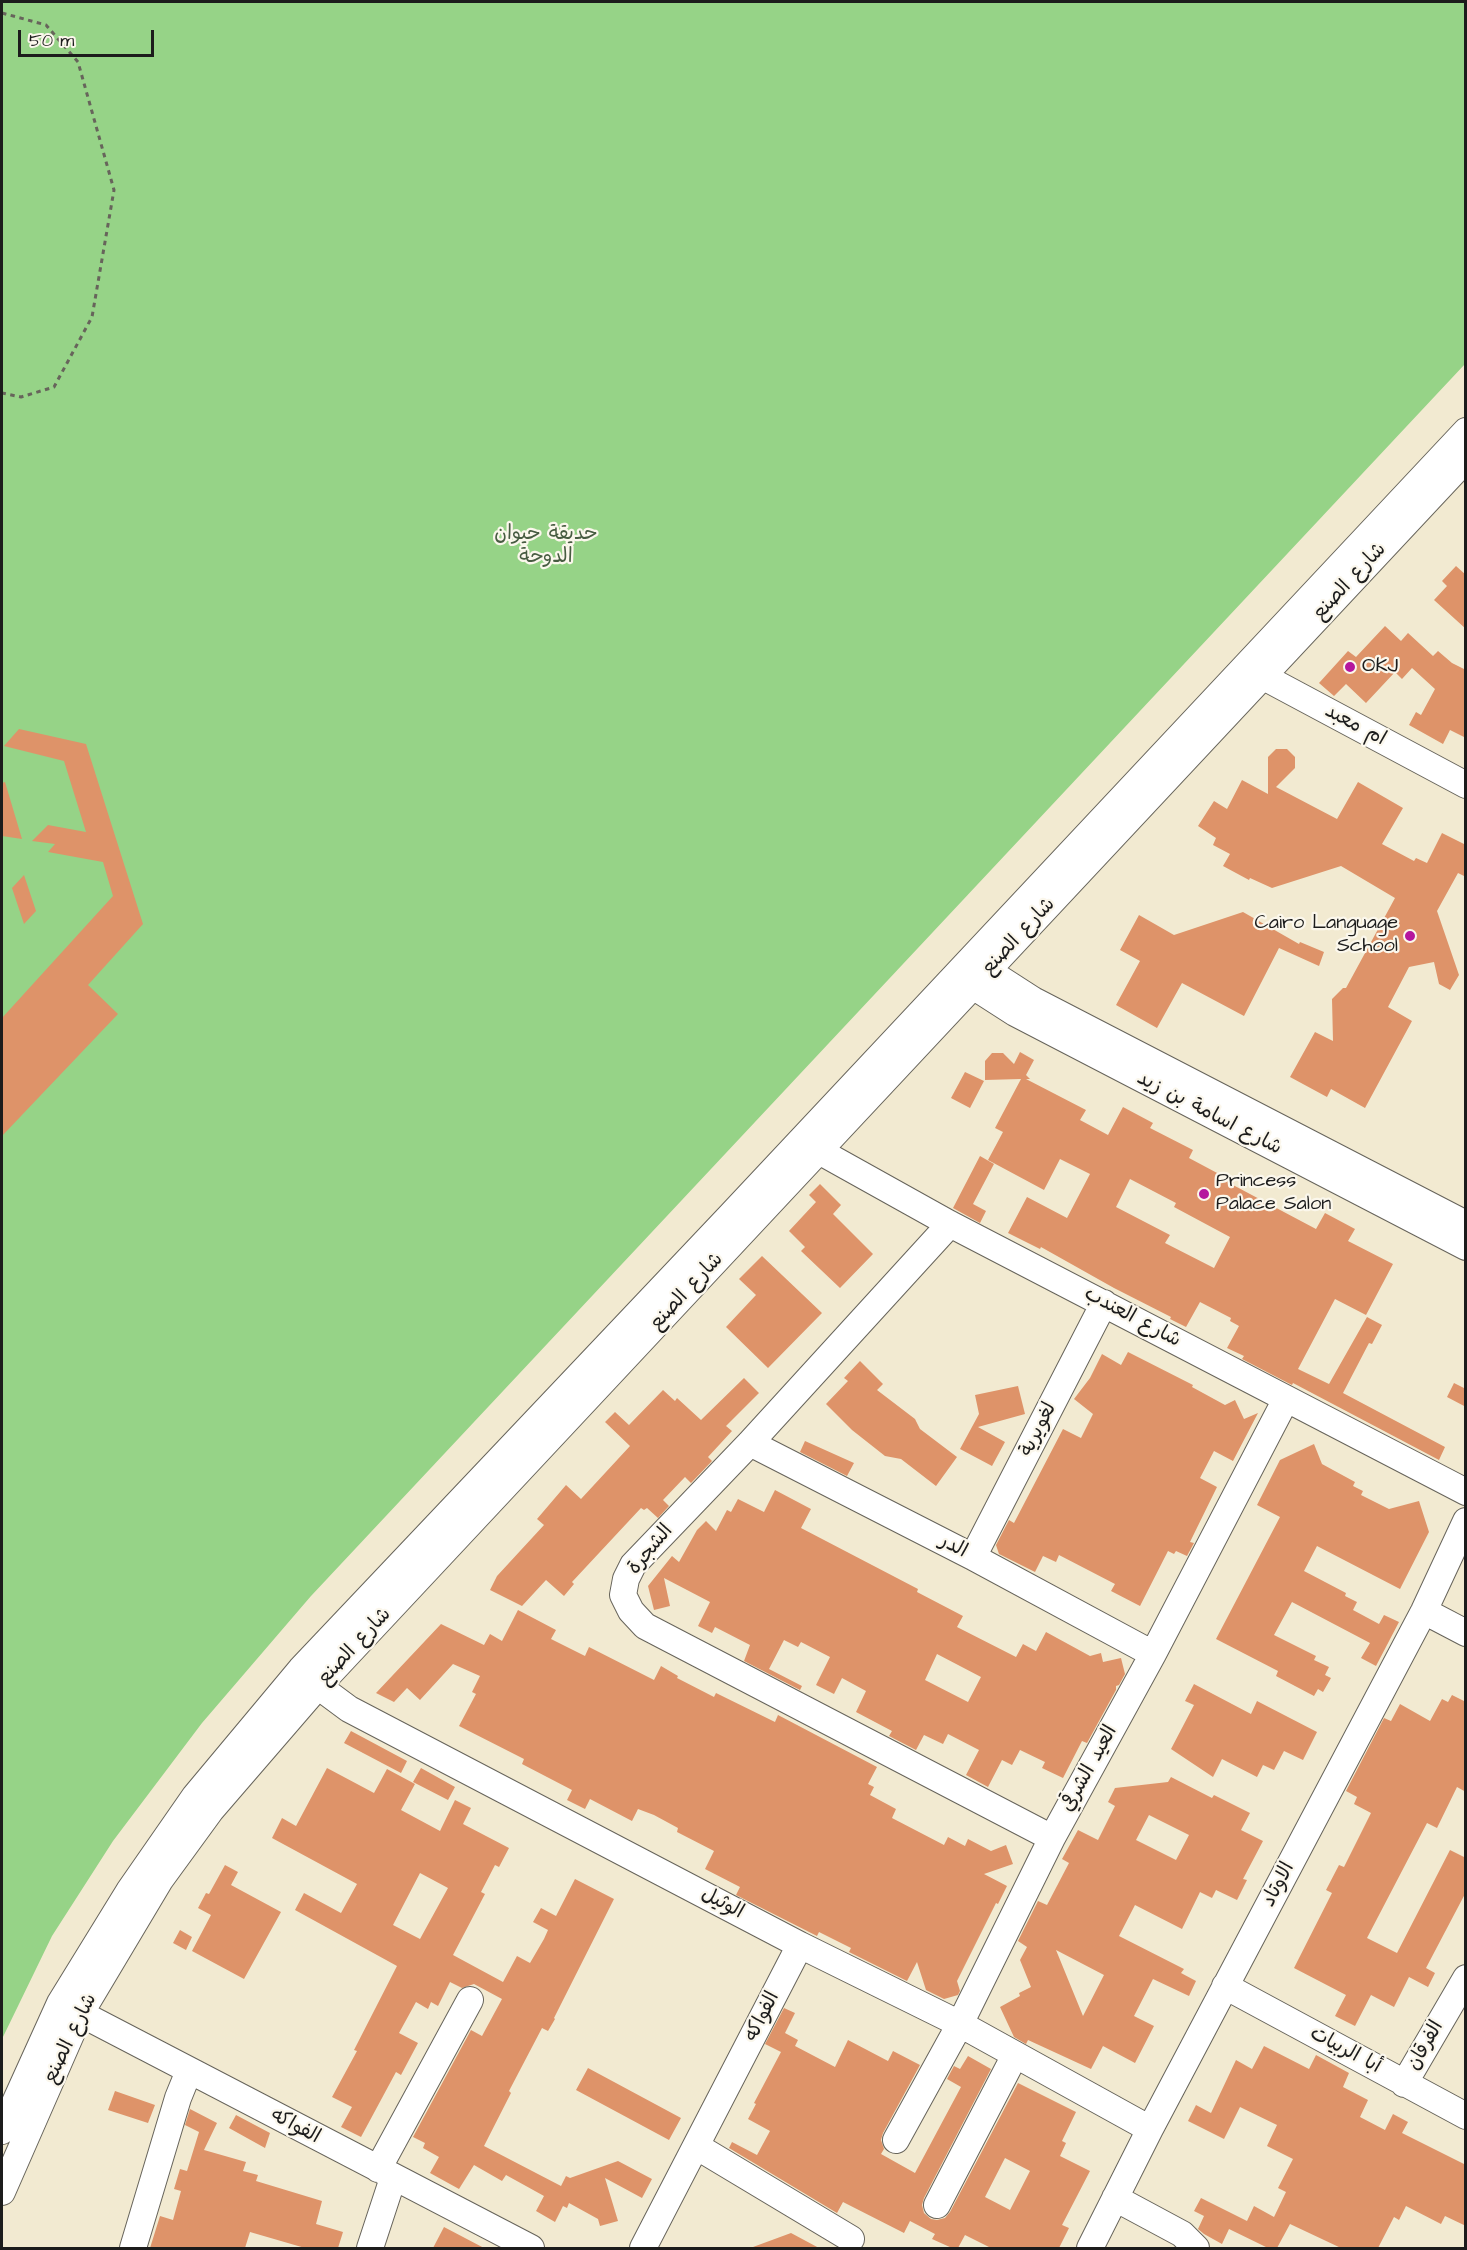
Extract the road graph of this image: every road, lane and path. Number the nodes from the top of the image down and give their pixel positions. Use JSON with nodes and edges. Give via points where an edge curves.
{"nodes":[{"id":1,"x":2,"y":13,"type":"edge"},
{"id":2,"x":2,"y":393,"type":"edge"},
{"id":3,"x":1466,"y":431,"type":"edge"},
{"id":4,"x":1466,"y":459,"type":"edge"},
{"id":5,"x":1255,"y":669,"type":"junction"},
{"id":6,"x":1466,"y":785,"type":"edge"},
{"id":7,"x":973,"y":971,"type":"junction"},
{"id":8,"x":813,"y":1142,"type":"junction"},
{"id":9,"x":950,"y":1224,"type":"junction"},
{"id":10,"x":1466,"y":1224,"type":"edge"},
{"id":11,"x":1466,"y":1247,"type":"edge"},
{"id":12,"x":1104,"y":1303,"type":"junction"},
{"id":13,"x":1286,"y":1399,"type":"junction"},
{"id":14,"x":750,"y":1443,"type":"junction"},
{"id":15,"x":1466,"y":1492,"type":"edge"},
{"id":16,"x":1466,"y":1521,"type":"edge"},
{"id":17,"x":973,"y":1557,"type":"junction"},
{"id":18,"x":1424,"y":1611,"type":"junction"},
{"id":19,"x":1466,"y":1633,"type":"edge"},
{"id":20,"x":1153,"y":1654,"type":"junction"},
{"id":21,"x":310,"y":1678,"type":"junction"},
{"id":22,"x":1052,"y":1838,"type":"junction"},
{"id":23,"x":800,"y":1945,"type":"junction"},
{"id":24,"x":1466,"y":1978,"type":"edge"},
{"id":25,"x":1225,"y":1986,"type":"junction"},
{"id":26,"x":470,"y":2000,"type":"dead end"},
{"id":27,"x":70,"y":2008,"type":"junction"},
{"id":28,"x":960,"y":2025,"type":"junction"},
{"id":29,"x":1015,"y":2055,"type":"junction"},
{"id":30,"x":189,"y":2071,"type":"junction"},
{"id":31,"x":1404,"y":2084,"type":"junction"},
{"id":32,"x":1466,"y":2116,"type":"edge"},
{"id":33,"x":1150,"y":2128,"type":"junction"},
{"id":34,"x":2,"y":2132,"type":"edge"},
{"id":35,"x":896,"y":2140,"type":"dead end"},
{"id":36,"x":696,"y":2146,"type":"junction"},
{"id":37,"x":385,"y":2174,"type":"junction"},
{"id":38,"x":2,"y":2192,"type":"edge"},
{"id":39,"x":1115,"y":2198,"type":"junction"},
{"id":40,"x":937,"y":2205,"type":"dead end"},
{"id":41,"x":851,"y":2239,"type":"dead end"},
{"id":42,"x":133,"y":2248,"type":"edge"},
{"id":43,"x":370,"y":2248,"type":"edge"},
{"id":44,"x":531,"y":2248,"type":"edge"},
{"id":45,"x":643,"y":2248,"type":"edge"},
{"id":46,"x":1090,"y":2248,"type":"edge"},
{"id":47,"x":1196,"y":2248,"type":"edge"}],
"edges":[{"from":1,"to":2,"type":"path","via":[[46,24],[78,62],[114,190],[92,317],[54,387],[21,397]]},
{"from":3,"to":5,"type":"street","name":"شارع الصنع"},
{"from":4,"to":5,"type":"street","name":"شارع الصنع"},
{"from":5,"to":6,"type":"street","name":"ام معبد"},
{"from":5,"to":7,"type":"street","name":"شارع الصنع"},
{"from":7,"to":8,"type":"street","name":"شارع الصنع"},
{"from":7,"to":10,"type":"street","name":"شارع اسامة بن زيد"},
{"from":7,"to":11,"type":"street","name":"شارع اسامة بن زيد","via":[[1015,1013]]},
{"from":8,"to":9,"type":"street","name":"شارع العندب"},
{"from":8,"to":21,"type":"street","name":"شارع الصنع"},
{"from":9,"to":12,"type":"street","name":"شارع العندب"},
{"from":9,"to":14,"type":"street","name":"الشجرة"},
{"from":12,"to":13,"type":"street","name":"شارع العندب"},
{"from":12,"to":17,"type":"street","name":"لغويرية"},
{"from":13,"to":15,"type":"street","name":"شارع العندب"},
{"from":13,"to":20,"type":"street","name":"العيد الشرقي"},
{"from":14,"to":17,"type":"street","name":"الدر"},
{"from":14,"to":22,"type":"street","name":"الشجرة","via":[[633,1565],[623,1595],[631,1611],[645,1626]]},
{"from":16,"to":18,"type":"street","name":"الاوتاد"},
{"from":17,"to":20,"type":"street","name":"الدر"},
{"from":18,"to":19,"type":"street"},
{"from":18,"to":25,"type":"street","name":"الاوتاد"},
{"from":20,"to":22,"type":"street","name":"العيد الشرقي"},
{"from":21,"to":23,"type":"street","name":"الوثيل","via":[[349,1709]]},
{"from":21,"to":27,"type":"street","name":"شارع الصنع","via":[[195,1796],[129,1891]]},
{"from":22,"to":28,"type":"street","name":"العيد الشرقي"},
{"from":23,"to":28,"type":"street","name":"الوثيل"},
{"from":23,"to":36,"type":"street","name":"الفواكه"},
{"from":24,"to":31,"type":"street","name":"الفرقان"},
{"from":25,"to":31,"type":"street","name":"أبا الربيات"},
{"from":25,"to":33,"type":"street","name":"الاوتاد"},
{"from":26,"to":37,"type":"street"},
{"from":27,"to":30,"type":"street","name":"الفواكه"},
{"from":27,"to":34,"type":"street","name":"شارع الصنع"},
{"from":27,"to":38,"type":"street","name":"شارع الصنع"},
{"from":28,"to":29,"type":"street","name":"الوثيل"},
{"from":28,"to":35,"type":"street","name":"العيد الشرقي"},
{"from":29,"to":33,"type":"street","name":"الوثيل"},
{"from":29,"to":40,"type":"street"},
{"from":30,"to":37,"type":"street","name":"الفواكه"},
{"from":30,"to":42,"type":"street"},
{"from":31,"to":32,"type":"street","name":"أبا الربيات"},
{"from":33,"to":39,"type":"street","name":"الاوتاد"},
{"from":36,"to":41,"type":"street"},
{"from":36,"to":45,"type":"street","name":"الفواكه"},
{"from":37,"to":43,"type":"street"},
{"from":37,"to":44,"type":"street","name":"الفواكه"},
{"from":39,"to":46,"type":"street","name":"الاوتاد"},
{"from":39,"to":47,"type":"street","via":[[1182,2234]]}]}
